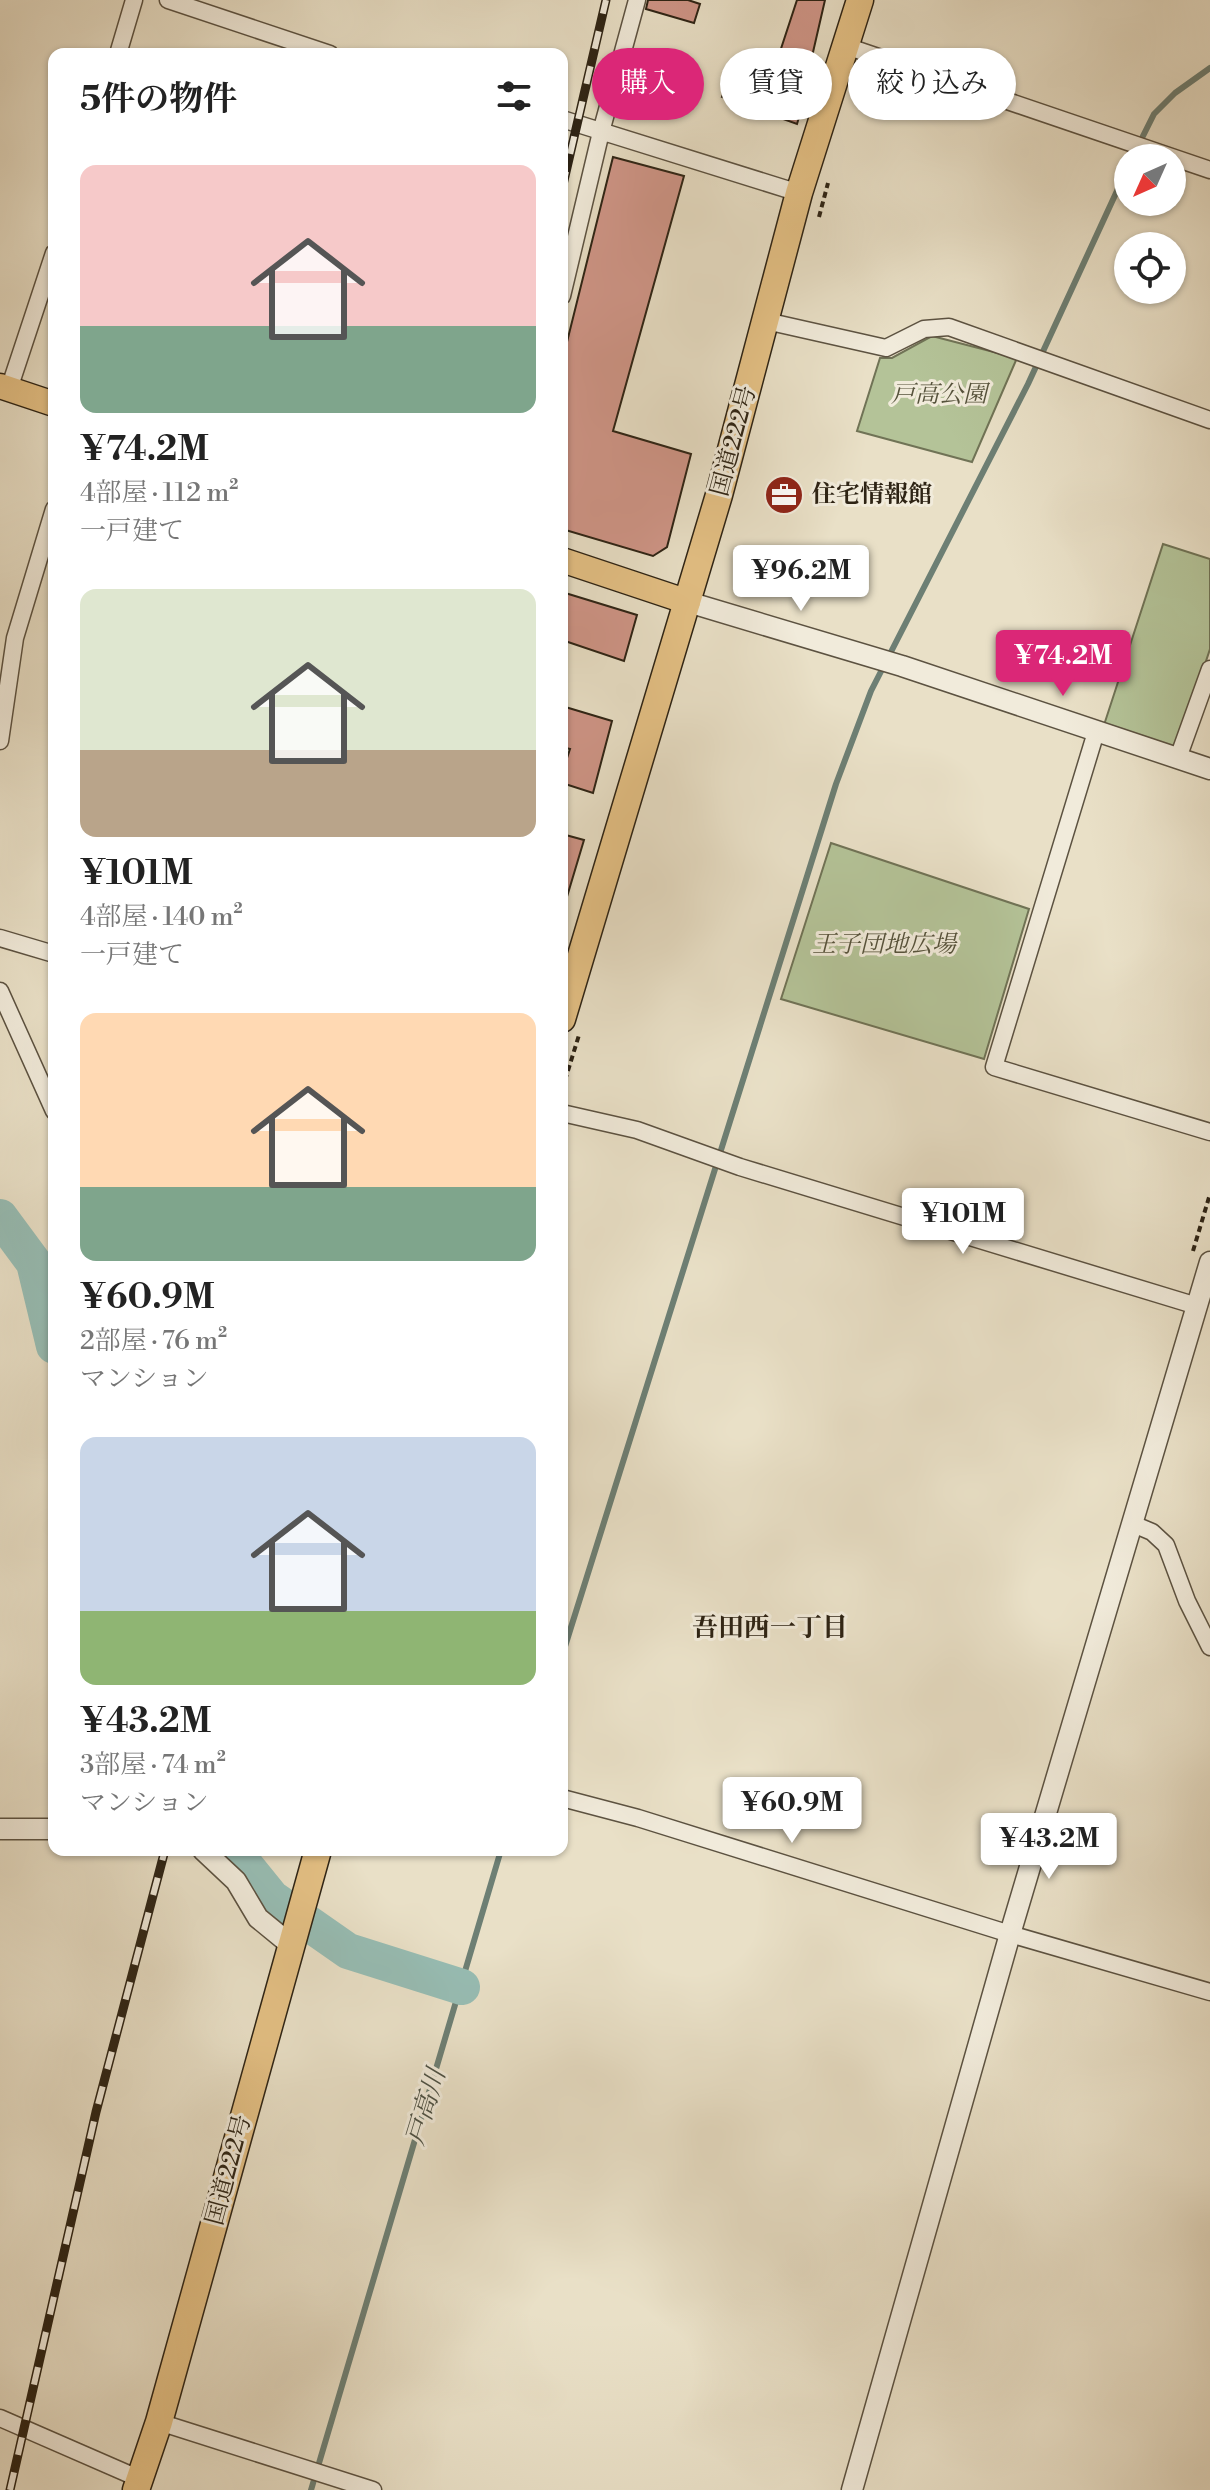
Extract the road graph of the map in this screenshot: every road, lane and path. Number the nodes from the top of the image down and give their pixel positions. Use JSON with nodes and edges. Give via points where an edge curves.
{"nodes":[{"id":1,"x":134,"y":0,"type":"edge"},
{"id":2,"x":168,"y":0,"type":"edge"},
{"id":3,"x":637,"y":0,"type":"edge"},
{"id":4,"x":860,"y":0,"type":"edge"},
{"id":5,"x":846,"y":46,"type":"junction"},
{"id":6,"x":120,"y":48,"type":"edge"},
{"id":7,"x":312,"y":48,"type":"edge"},
{"id":8,"x":568,"y":121,"type":"edge"},
{"id":9,"x":601,"y":132,"type":"junction"},
{"id":10,"x":1210,"y":170,"type":"edge"},
{"id":11,"x":799,"y":193,"type":"junction"},
{"id":12,"x":48,"y":270,"type":"edge"},
{"id":13,"x":568,"y":271,"type":"edge"},
{"id":14,"x":766,"y":321,"type":"junction"},
{"id":15,"x":5,"y":388,"type":"edge"},
{"id":16,"x":48,"y":402,"type":"edge"},
{"id":17,"x":1210,"y":420,"type":"edge"},
{"id":18,"x":48,"y":529,"type":"edge"},
{"id":19,"x":568,"y":562,"type":"edge"},
{"id":20,"x":688,"y":602,"type":"junction"},
{"id":21,"x":1210,"y":669,"type":"edge"},
{"id":22,"x":1096,"y":732,"type":"junction"},
{"id":23,"x":0,"y":741,"type":"edge"},
{"id":24,"x":1178,"y":758,"type":"junction"},
{"id":25,"x":1210,"y":769,"type":"edge"},
{"id":26,"x":0,"y":938,"type":"edge"},
{"id":27,"x":48,"y":952,"type":"edge"},
{"id":28,"x":0,"y":991,"type":"edge"},
{"id":29,"x":568,"y":999,"type":"edge"},
{"id":30,"x":48,"y":1098,"type":"edge"},
{"id":31,"x":568,"y":1114,"type":"edge"},
{"id":32,"x":1210,"y":1132,"type":"edge"},
{"id":33,"x":1210,"y":1262,"type":"edge"},
{"id":34,"x":1197,"y":1306,"type":"junction"},
{"id":35,"x":1133,"y":1524,"type":"junction"},
{"id":36,"x":1210,"y":1647,"type":"edge"},
{"id":37,"x":568,"y":1800,"type":"edge"},
{"id":38,"x":0,"y":1829,"type":"edge"},
{"id":39,"x":48,"y":1829,"type":"edge"},
{"id":40,"x":209,"y":1856,"type":"edge"},
{"id":41,"x":316,"y":1856,"type":"edge"},
{"id":42,"x":1010,"y":1934,"type":"junction"},
{"id":43,"x":291,"y":1945,"type":"junction"},
{"id":44,"x":1210,"y":1992,"type":"edge"},
{"id":45,"x":0,"y":2418,"type":"edge"},
{"id":46,"x":159,"y":2422,"type":"junction"},
{"id":47,"x":138,"y":2485,"type":"edge"},
{"id":48,"x":373,"y":2490,"type":"edge"},
{"id":49,"x":852,"y":2490,"type":"edge"}],
"edges":[{"from":1,"to":6,"type":"street"},
{"from":2,"to":7,"type":"street"},
{"from":3,"to":9,"type":"street"},
{"from":4,"to":5,"type":"highway","name":"国道222号"},
{"from":5,"to":10,"type":"street"},
{"from":5,"to":11,"type":"highway","name":"国道222号"},
{"from":8,"to":9,"type":"street"},
{"from":9,"to":11,"type":"street"},
{"from":9,"to":13,"type":"street"},
{"from":11,"to":14,"type":"highway","name":"国道222号"},
{"from":12,"to":15,"type":"street"},
{"from":14,"to":17,"type":"street","via":[[886,348],[924,329],[949,327]]},
{"from":14,"to":20,"type":"highway","name":"国道222号"},
{"from":15,"to":16,"type":"main road"},
{"from":18,"to":23,"type":"street","via":[[15,638]]},
{"from":19,"to":20,"type":"main road"},
{"from":20,"to":22,"type":"street"},
{"from":20,"to":29,"type":"highway","name":"国道222号"},
{"from":21,"to":24,"type":"street"},
{"from":22,"to":24,"type":"street"},
{"from":22,"to":32,"type":"street","via":[[994,1067]]},
{"from":24,"to":25,"type":"street"},
{"from":26,"to":27,"type":"street"},
{"from":28,"to":30,"type":"street"},
{"from":31,"to":34,"type":"street","via":[[637,1130],[740,1167]]},
{"from":33,"to":34,"type":"street"},
{"from":34,"to":35,"type":"street"},
{"from":35,"to":36,"type":"street","via":[[1166,1545]]},
{"from":35,"to":42,"type":"street"},
{"from":37,"to":42,"type":"street"},
{"from":38,"to":39,"type":"street"},
{"from":40,"to":43,"type":"street","via":[[236,1881],[258,1918]]},
{"from":41,"to":43,"type":"highway","name":"国道222号"},
{"from":42,"to":44,"type":"street"},
{"from":42,"to":49,"type":"street"},
{"from":43,"to":46,"type":"highway","name":"国道222号"},
{"from":45,"to":47,"type":"street"},
{"from":46,"to":47,"type":"highway","name":"国道222号"},
{"from":46,"to":48,"type":"street"}]}
